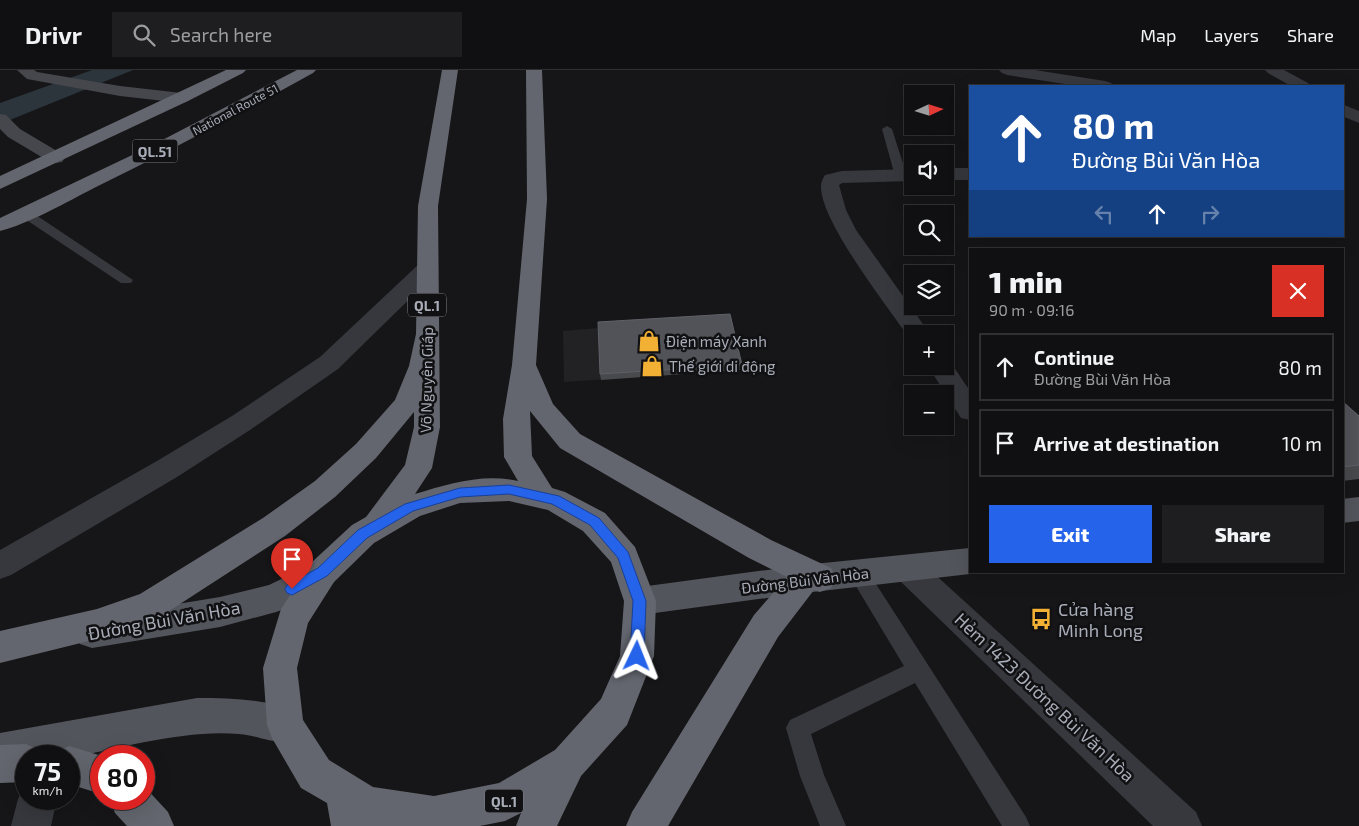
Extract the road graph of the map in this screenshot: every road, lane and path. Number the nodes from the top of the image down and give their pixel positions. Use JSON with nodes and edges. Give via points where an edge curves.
{"nodes":[{"id":1,"x":238,"y":70,"type":"edge"},
{"id":2,"x":308,"y":70,"type":"edge"},
{"id":3,"x":450,"y":70,"type":"edge"},
{"id":4,"x":534,"y":70,"type":"edge"},
{"id":5,"x":1007,"y":70,"type":"edge"},
{"id":6,"x":1095,"y":70,"type":"edge"},
{"id":7,"x":1272,"y":70,"type":"edge"},
{"id":8,"x":28,"y":73,"type":"edge"},
{"id":9,"x":1042,"y":81,"type":"edge"},
{"id":10,"x":1092,"y":85,"type":"edge"},
{"id":11,"x":1118,"y":85,"type":"edge"},
{"id":12,"x":1300,"y":85,"type":"edge"},
{"id":13,"x":182,"y":98,"type":"junction"},
{"id":14,"x":1344,"y":110,"type":"edge"},
{"id":15,"x":1359,"y":118,"type":"edge"},
{"id":16,"x":0,"y":119,"type":"edge"},
{"id":17,"x":1344,"y":121,"type":"edge"},
{"id":18,"x":1359,"y":123,"type":"edge"},
{"id":19,"x":887,"y":129,"type":"dead end"},
{"id":20,"x":56,"y":158,"type":"junction"},
{"id":21,"x":904,"y":168,"type":"edge"},
{"id":22,"x":954,"y":174,"type":"edge"},
{"id":23,"x":969,"y":174,"type":"edge"},
{"id":24,"x":904,"y":175,"type":"edge"},
{"id":25,"x":0,"y":183,"type":"edge"},
{"id":26,"x":26,"y":214,"type":"junction"},
{"id":27,"x":0,"y":225,"type":"edge"},
{"id":28,"x":427,"y":269,"type":"junction"},
{"id":29,"x":126,"y":280,"type":"dead end"},
{"id":30,"x":912,"y":325,"type":"edge"},
{"id":31,"x":427,"y":335,"type":"junction"},
{"id":32,"x":524,"y":366,"type":"junction"},
{"id":33,"x":946,"y":375,"type":"edge"},
{"id":34,"x":969,"y":410,"type":"edge"},
{"id":35,"x":542,"y":497,"type":"junction"},
{"id":36,"x":1359,"y":509,"type":"edge"},
{"id":37,"x":1344,"y":511,"type":"edge"},
{"id":38,"x":374,"y":527,"type":"junction"},
{"id":39,"x":969,"y":561,"type":"edge"},
{"id":40,"x":0,"y":566,"type":"edge"},
{"id":41,"x":908,"y":568,"type":"junction"},
{"id":42,"x":322,"y":572,"type":"junction"},
{"id":43,"x":858,"y":573,"type":"junction"},
{"id":44,"x":812,"y":579,"type":"junction"},
{"id":45,"x":640,"y":601,"type":"junction"},
{"id":46,"x":0,"y":648,"type":"edge"},
{"id":47,"x":919,"y":670,"type":"junction"},
{"id":48,"x":285,"y":725,"type":"junction"},
{"id":49,"x":0,"y":752,"type":"edge"},
{"id":50,"x":15,"y":763,"type":"edge"},
{"id":51,"x":568,"y":763,"type":"junction"},
{"id":52,"x":0,"y":764,"type":"edge"},
{"id":53,"x":348,"y":809,"type":"edge"},
{"id":54,"x":35,"y":810,"type":"edge"},
{"id":55,"x":139,"y":810,"type":"edge"},
{"id":56,"x":31,"y":826,"type":"edge"},
{"id":57,"x":154,"y":826,"type":"edge"},
{"id":58,"x":536,"y":826,"type":"edge"},
{"id":59,"x":646,"y":826,"type":"edge"},
{"id":60,"x":833,"y":826,"type":"edge"},
{"id":61,"x":1017,"y":826,"type":"edge"},
{"id":62,"x":1182,"y":826,"type":"edge"}],
"edges":[{"from":1,"to":13,"type":"highway","number":"QL.51"},
{"from":2,"to":26,"type":"highway","name":"National Route 51","number":"QL.51","via":[[234,111]]},
{"from":3,"to":28,"type":"highway","name":"Võ Nguyên Giáp","number":"QL.1","via":[[428,206]]},
{"from":4,"to":32,"type":"highway","via":[[537,199]]},
{"from":5,"to":9,"type":"street"},
{"from":6,"to":11,"type":"street"},
{"from":7,"to":12,"type":"street"},
{"from":8,"to":13,"type":"street","via":[[120,92]]},
{"from":9,"to":10,"type":"street"},
{"from":13,"to":20,"type":"highway","number":"QL.51"},
{"from":14,"to":15,"type":"street"},
{"from":16,"to":20,"type":"street","via":[[14,133]]},
{"from":17,"to":18,"type":"street"},
{"from":19,"to":21,"type":"lane"},
{"from":20,"to":25,"type":"highway","number":"QL.51"},
{"from":22,"to":23,"type":"street"},
{"from":24,"to":30,"type":"street","via":[[842,177],[832,180],[830,185],[836,210],[846,231]]},
{"from":26,"to":27,"type":"highway","name":"National Route 51","number":"QL.51"},
{"from":26,"to":29,"type":"lane"},
{"from":28,"to":31,"type":"highway","name":"Võ Nguyên Giáp","number":"QL.1"},
{"from":28,"to":40,"type":"street","via":[[321,369],[175,464]]},
{"from":31,"to":38,"type":"highway","name":"Võ Nguyên Giáp","number":"QL.1","via":[[427,427],[418,468]]},
{"from":31,"to":46,"type":"highway","via":[[421,366],[406,404],[366,452],[325,489],[274,527],[151,605],[97,624]]},
{"from":32,"to":35,"type":"highway","via":[[516,419],[518,457]]},
{"from":32,"to":44,"type":"highway","via":[[542,408],[570,441]]},
{"from":33,"to":34,"type":"street"},
{"from":35,"to":38,"type":"highway","number":"QL.1","via":[[509,490],[460,492],[410,507]]},
{"from":35,"to":45,"type":"highway","number":"QL.1","via":[[555,500],[594,522],[624,556]]},
{"from":36,"to":37,"type":"main road"},
{"from":38,"to":42,"type":"highway","number":"QL.1"},
{"from":39,"to":41,"type":"main road","name":"Đường Bùi Văn Hòa"},
{"from":41,"to":43,"type":"main road","name":"Đường Bùi Văn Hòa"},
{"from":41,"to":62,"type":"street","name":"Hẻm 1423 Đường Bùi Văn Hòa"},
{"from":42,"to":46,"type":"main road","name":"Đường Bùi Văn Hòa","via":[[276,598],[220,612]]},
{"from":42,"to":48,"type":"highway","number":"QL.1","via":[[293,619],[280,668]]},
{"from":43,"to":44,"type":"main road","name":"Đường Bùi Văn Hòa"},
{"from":43,"to":47,"type":"lane"},
{"from":44,"to":45,"type":"main road","name":"Đường Bùi Văn Hòa"},
{"from":44,"to":59,"type":"highway","via":[[766,626]]},
{"from":45,"to":51,"type":"highway","number":"QL.1","via":[[637,656],[614,712]]},
{"from":47,"to":60,"type":"lane","via":[[798,728],[812,776]]},
{"from":47,"to":61,"type":"lane"},
{"from":48,"to":49,"type":"main road","via":[[239,716],[198,716]]},
{"from":48,"to":53,"type":"highway","number":"QL.1","via":[[315,774]]},
{"from":50,"to":52,"type":"highway"},
{"from":51,"to":53,"type":"highway","number":"QL.1","via":[[505,801],[434,816],[367,806]]},
{"from":51,"to":58,"type":"highway","number":"QL.1"},
{"from":54,"to":56,"type":"street"},
{"from":55,"to":57,"type":"highway"}]}
